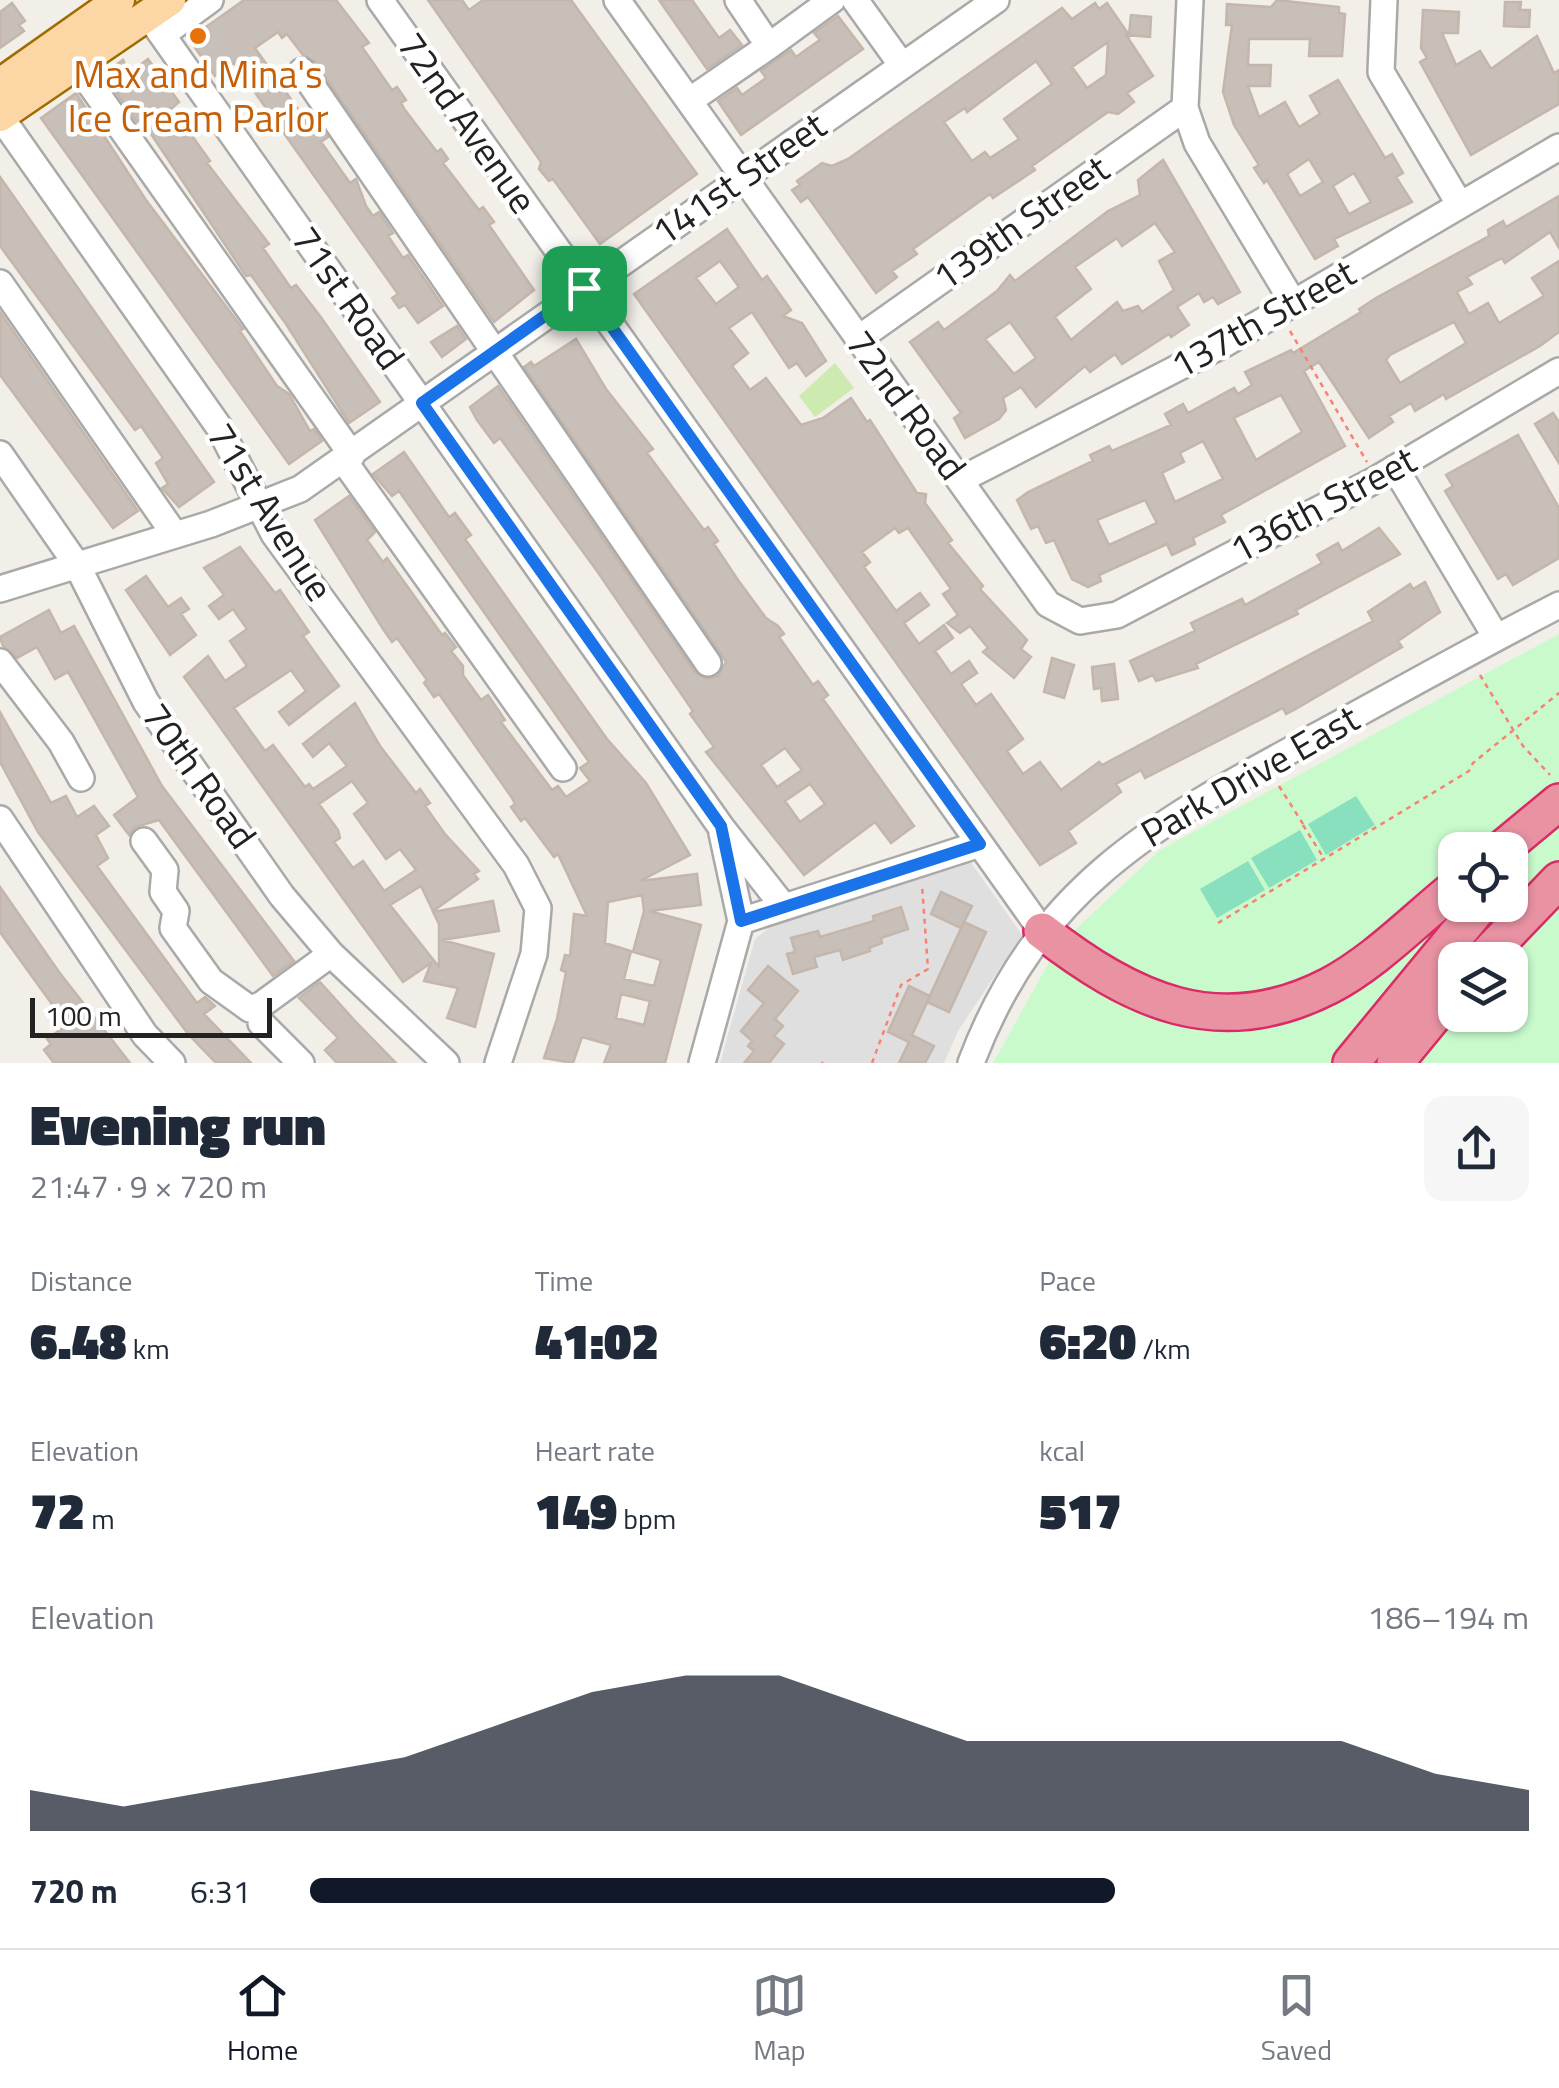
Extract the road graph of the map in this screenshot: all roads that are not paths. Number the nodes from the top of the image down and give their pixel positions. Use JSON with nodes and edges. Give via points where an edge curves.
{"nodes":[{"id":1,"x":119,"y":0,"type":"edge"},
{"id":2,"x":210,"y":0,"type":"edge"},
{"id":3,"x":380,"y":0,"type":"edge"},
{"id":4,"x":617,"y":0,"type":"edge"},
{"id":5,"x":738,"y":0,"type":"edge"},
{"id":6,"x":832,"y":0,"type":"edge"},
{"id":7,"x":855,"y":0,"type":"edge"},
{"id":8,"x":996,"y":0,"type":"edge"},
{"id":9,"x":1190,"y":0,"type":"edge"},
{"id":10,"x":1384,"y":0,"type":"edge"},
{"id":11,"x":159,"y":17,"type":"edge"},
{"id":12,"x":769,"y":46,"type":"junction"},
{"id":13,"x":76,"y":64,"type":"junction"},
{"id":14,"x":900,"y":64,"type":"junction"},
{"id":15,"x":302,"y":71,"type":"dead end"},
{"id":16,"x":0,"y":84,"type":"edge"},
{"id":17,"x":689,"y":102,"type":"junction"},
{"id":18,"x":1185,"y":108,"type":"junction"},
{"id":19,"x":0,"y":116,"type":"edge"},
{"id":20,"x":1559,"y":147,"type":"edge"},
{"id":21,"x":743,"y":176,"type":"junction"},
{"id":22,"x":1460,"y":205,"type":"junction"},
{"id":23,"x":0,"y":284,"type":"edge"},
{"id":24,"x":584,"y":288,"type":"junction"},
{"id":25,"x":1291,"y":316,"type":"junction"},
{"id":26,"x":858,"y":338,"type":"junction"},
{"id":27,"x":494,"y":352,"type":"junction"},
{"id":28,"x":1559,"y":370,"type":"edge"},
{"id":29,"x":422,"y":403,"type":"junction"},
{"id":30,"x":0,"y":454,"type":"edge"},
{"id":31,"x":348,"y":458,"type":"junction"},
{"id":32,"x":1395,"y":468,"type":"junction"},
{"id":33,"x":960,"y":480,"type":"junction"},
{"id":34,"x":260,"y":508,"type":"junction"},
{"id":35,"x":175,"y":535,"type":"junction"},
{"id":36,"x":77,"y":566,"type":"junction"},
{"id":37,"x":0,"y":589,"type":"edge"},
{"id":38,"x":1559,"y":605,"type":"edge"},
{"id":39,"x":1080,"y":621,"type":"joint"},
{"id":40,"x":1496,"y":637,"type":"junction"},
{"id":41,"x":0,"y":662,"type":"edge"},
{"id":42,"x":708,"y":663,"type":"dead end"},
{"id":43,"x":563,"y":768,"type":"dead end"},
{"id":44,"x":82,"y":778,"type":"dead end"},
{"id":45,"x":1559,"y":802,"type":"edge"},
{"id":46,"x":0,"y":820,"type":"edge"},
{"id":47,"x":721,"y":826,"type":"junction"},
{"id":48,"x":1559,"y":829,"type":"edge"},
{"id":49,"x":1523,"y":832,"type":"edge"},
{"id":50,"x":144,"y":841,"type":"dead end"},
{"id":51,"x":980,"y":844,"type":"junction"},
{"id":52,"x":1528,"y":858,"type":"edge"},
{"id":53,"x":1559,"y":880,"type":"edge"},
{"id":54,"x":1438,"y":901,"type":"edge"},
{"id":55,"x":784,"y":907,"type":"junction"},
{"id":56,"x":741,"y":921,"type":"junction"},
{"id":57,"x":1467,"y":922,"type":"edge"},
{"id":58,"x":1042,"y":931,"type":"junction"},
{"id":59,"x":1499,"y":942,"type":"edge"},
{"id":60,"x":331,"y":954,"type":"junction"},
{"id":61,"x":1438,"y":1011,"type":"edge"},
{"id":62,"x":261,"y":1023,"type":"dead end"},
{"id":63,"x":172,"y":1063,"type":"edge"},
{"id":64,"x":301,"y":1063,"type":"edge"},
{"id":65,"x":446,"y":1063,"type":"edge"},
{"id":66,"x":498,"y":1063,"type":"edge"},
{"id":67,"x":702,"y":1063,"type":"edge"},
{"id":68,"x":971,"y":1063,"type":"edge"},
{"id":69,"x":1352,"y":1063,"type":"edge"},
{"id":70,"x":1395,"y":1063,"type":"edge"}],
"edges":[{"from":1,"to":16,"type":"main road"},
{"from":2,"to":11,"type":"street"},
{"from":3,"to":24,"type":"street","name":"72nd Avenue"},
{"from":4,"to":17,"type":"street","name":"72nd Road"},
{"from":5,"to":12,"type":"street"},
{"from":6,"to":12,"type":"street"},
{"from":7,"to":14,"type":"street"},
{"from":8,"to":14,"type":"street","name":"141st Street"},
{"from":9,"to":18,"type":"street"},
{"from":10,"to":22,"type":"street","via":[[1381,72]]},
{"from":11,"to":13,"type":"main road"},
{"from":11,"to":29,"type":"street","name":"71st Road"},
{"from":12,"to":17,"type":"street"},
{"from":13,"to":19,"type":"main road"},
{"from":13,"to":31,"type":"street"},
{"from":14,"to":21,"type":"street","name":"141st Street"},
{"from":15,"to":27,"type":"street"},
{"from":17,"to":21,"type":"street","name":"72nd Road"},
{"from":18,"to":25,"type":"street","via":[[1196,143]]},
{"from":18,"to":26,"type":"street","name":"139th Street"},
{"from":19,"to":34,"type":"street","name":"71st Avenue","via":[[219,427]]},
{"from":20,"to":22,"type":"street","name":"137th Street"},
{"from":21,"to":24,"type":"street","name":"141st Street"},
{"from":21,"to":26,"type":"street","name":"72nd Road"},
{"from":22,"to":25,"type":"street","name":"137th Street"},
{"from":23,"to":35,"type":"street"},
{"from":24,"to":27,"type":"street","name":"141st Street"},
{"from":24,"to":51,"type":"street","name":"72nd Avenue"},
{"from":25,"to":33,"type":"street","name":"137th Street"},
{"from":26,"to":33,"type":"street","name":"72nd Road"},
{"from":27,"to":29,"type":"street","name":"141st Street"},
{"from":27,"to":42,"type":"street"},
{"from":28,"to":32,"type":"street","name":"136th Street"},
{"from":29,"to":31,"type":"street","name":"141st Street"},
{"from":29,"to":47,"type":"street","name":"71st Road"},
{"from":30,"to":36,"type":"street","name":"70th Road"},
{"from":31,"to":34,"type":"street","name":"141st Street"},
{"from":31,"to":43,"type":"street"},
{"from":32,"to":39,"type":"street","name":"136th Street","via":[[1118,616]]},
{"from":32,"to":40,"type":"street"},
{"from":33,"to":39,"type":"street","name":"72nd Road","via":[[1048,604]]},
{"from":34,"to":35,"type":"street","name":"141st Street"},
{"from":34,"to":66,"type":"street","name":"71st Avenue","via":[[516,865],[538,908],[534,954]]},
{"from":35,"to":36,"type":"street","name":"141st Street"},
{"from":36,"to":37,"type":"street","name":"141st Street"},
{"from":36,"to":60,"type":"street","name":"70th Road","via":[[146,702],[282,896]]},
{"from":38,"to":40,"type":"street","name":"Park Drive East"},
{"from":40,"to":58,"type":"street","name":"Park Drive East","via":[[1186,807],[1125,848]]},
{"from":41,"to":44,"type":"street"},
{"from":45,"to":49,"type":"highway"},
{"from":46,"to":63,"type":"street","via":[[145,1035]]},
{"from":47,"to":55,"type":"street","name":"71st Road"},
{"from":47,"to":56,"type":"street","name":"71st Road"},
{"from":48,"to":52,"type":"highway"},
{"from":50,"to":60,"type":"street","via":[[165,870],[163,892],[176,911],[173,928],[224,993],[250,1009]]},
{"from":51,"to":55,"type":"street"},
{"from":51,"to":58,"type":"street","name":"72nd Avenue"},
{"from":53,"to":59,"type":"highway"},
{"from":54,"to":58,"type":"highway","via":[[1331,985],[1255,1009],[1185,1008],[1132,992]]},
{"from":55,"to":56,"type":"street"},
{"from":56,"to":67,"type":"street"},
{"from":57,"to":69,"type":"highway"},
{"from":58,"to":68,"type":"street","name":"Park Drive East"},
{"from":60,"to":65,"type":"street","name":"70th Road"},
{"from":61,"to":70,"type":"highway"},
{"from":62,"to":64,"type":"street"}]}
